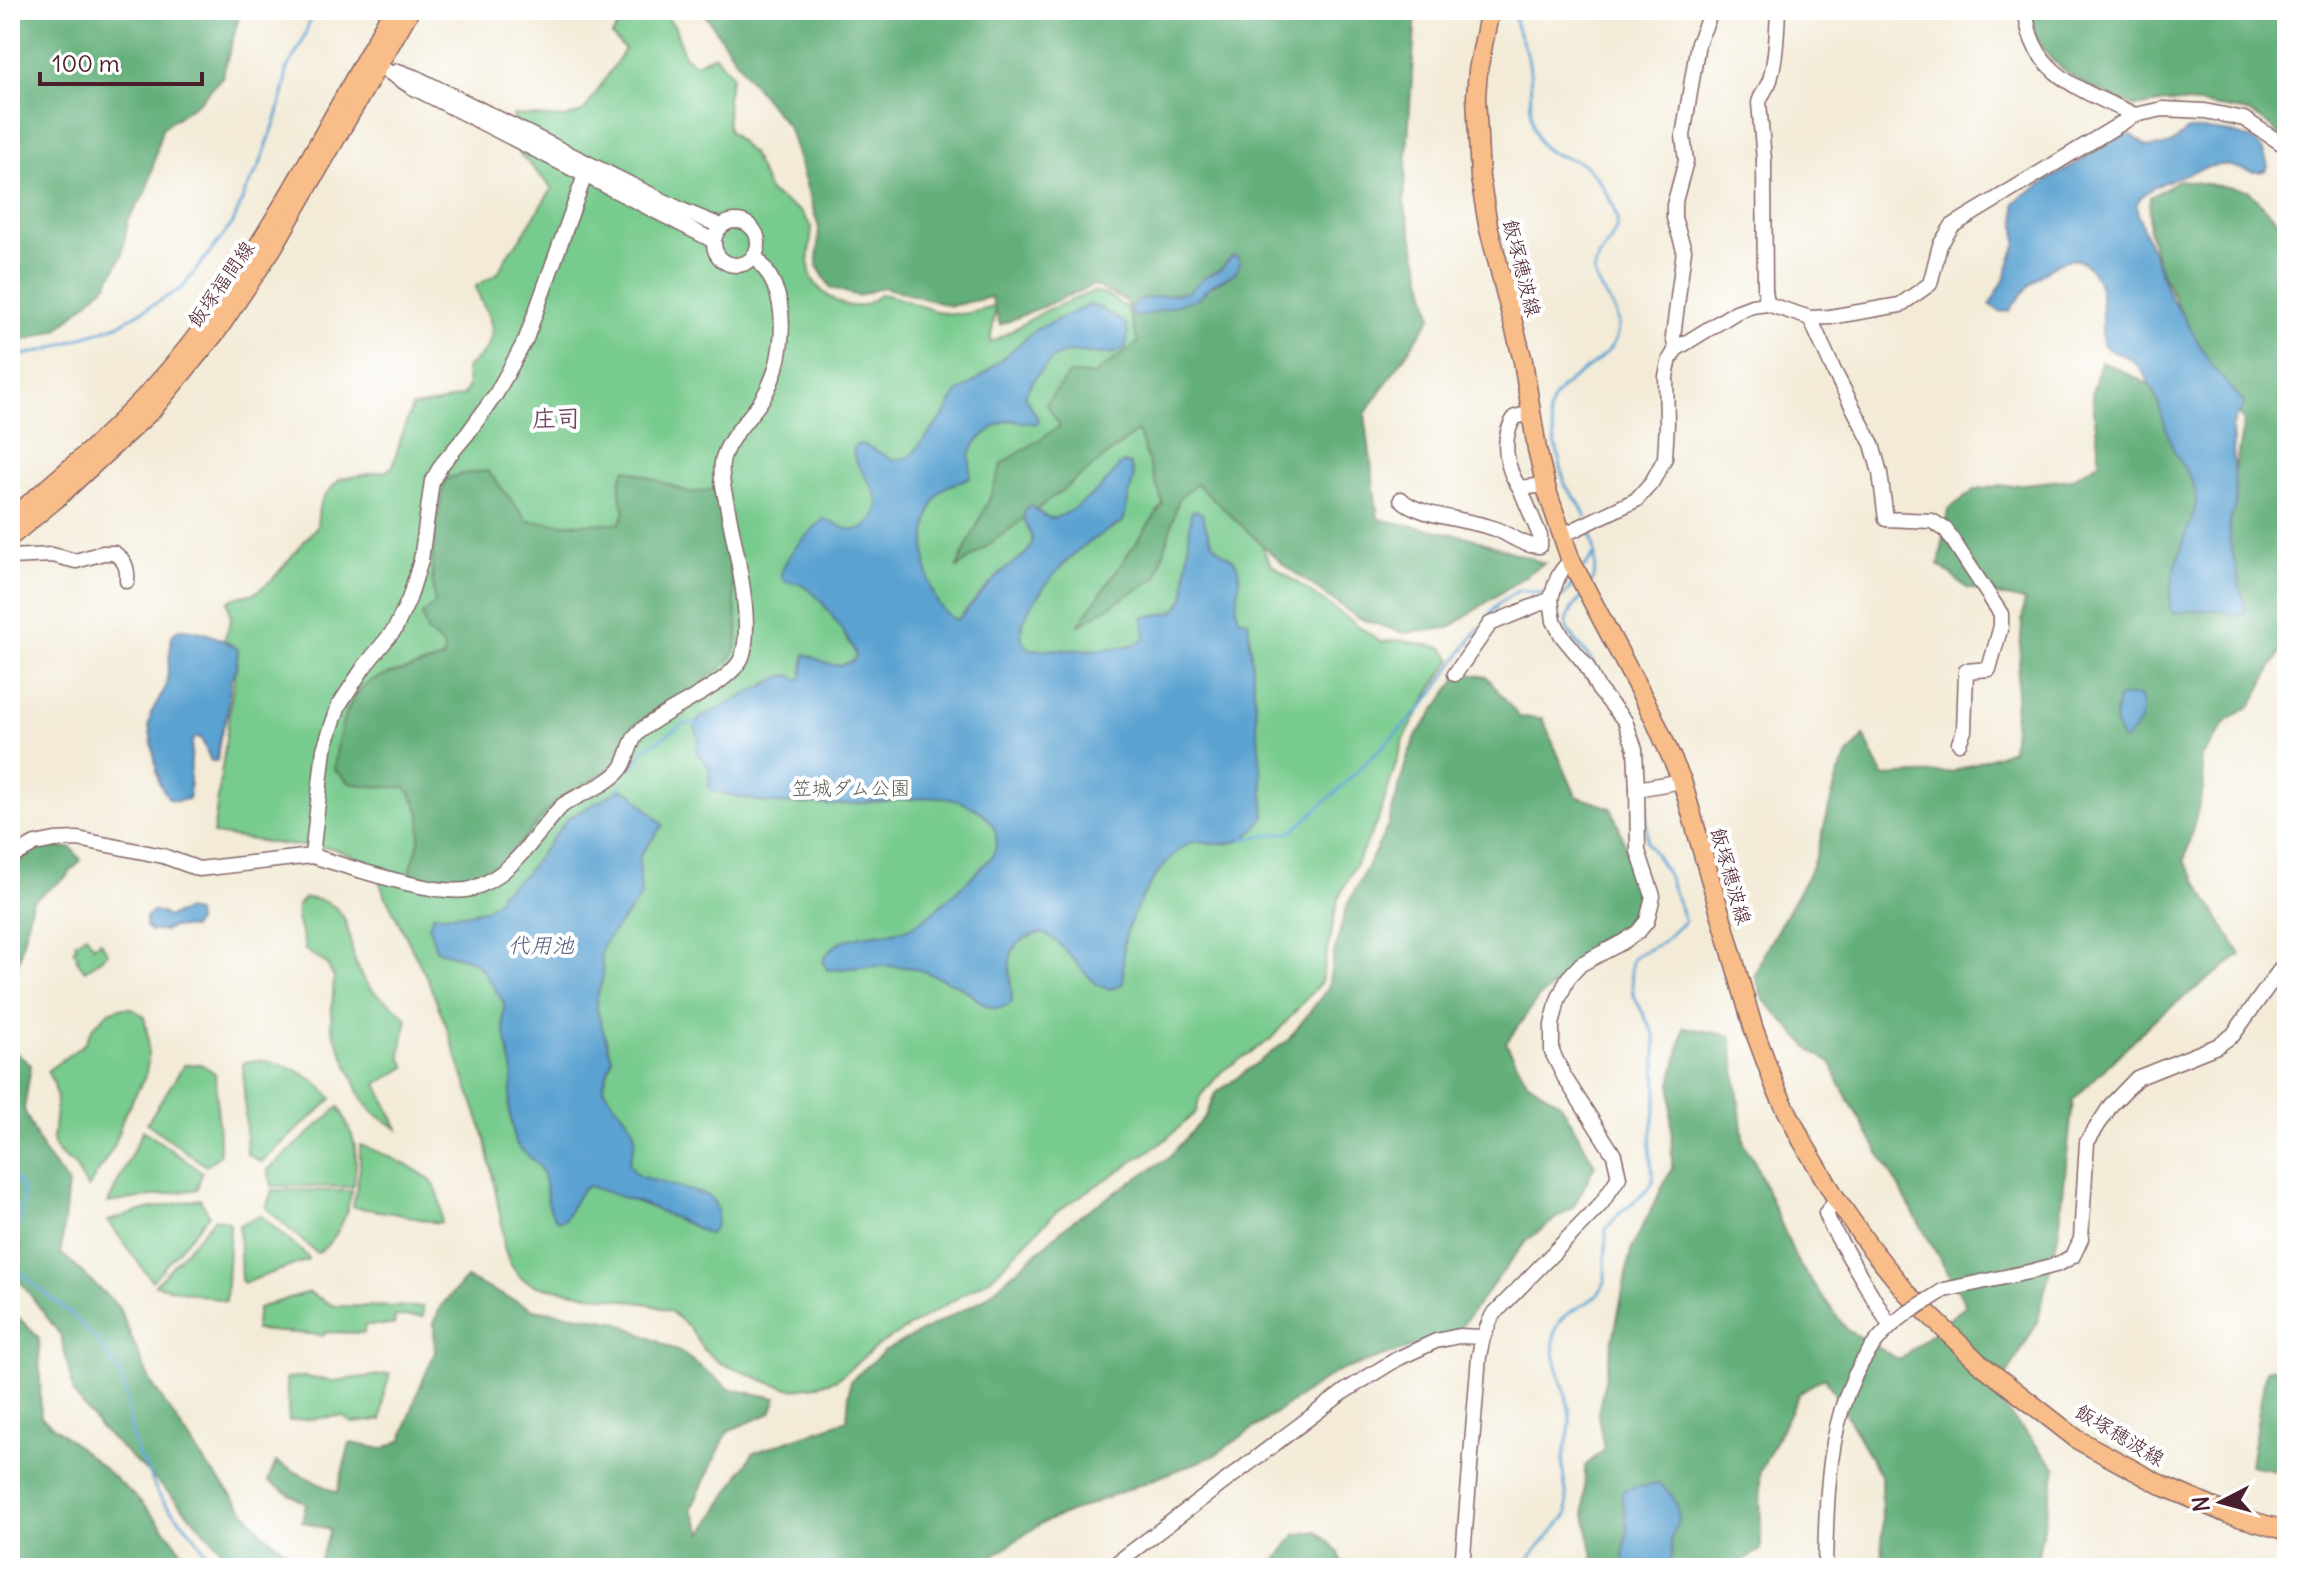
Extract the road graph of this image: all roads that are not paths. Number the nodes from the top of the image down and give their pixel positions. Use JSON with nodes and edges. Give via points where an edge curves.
{"nodes":[{"id":1,"x":393,"y":10,"type":"edge"},
{"id":2,"x":410,"y":10,"type":"edge"},
{"id":3,"x":1490,"y":10,"type":"edge"},
{"id":4,"x":1712,"y":10,"type":"edge"},
{"id":5,"x":1778,"y":10,"type":"edge"},
{"id":6,"x":2026,"y":10,"type":"edge"},
{"id":7,"x":372,"y":61,"type":"junction"},
{"id":8,"x":2135,"y":115,"type":"junction"},
{"id":9,"x":2287,"y":147,"type":"edge"},
{"id":10,"x":588,"y":170,"type":"junction"},
{"id":11,"x":721,"y":226,"type":"junction"},
{"id":12,"x":714,"y":241,"type":"junction"},
{"id":13,"x":754,"y":255,"type":"junction"},
{"id":14,"x":1767,"y":304,"type":"junction"},
{"id":15,"x":1810,"y":318,"type":"junction"},
{"id":16,"x":1676,"y":349,"type":"junction"},
{"id":17,"x":1531,"y":413,"type":"junction"},
{"id":18,"x":1545,"y":485,"type":"junction"},
{"id":19,"x":1520,"y":488,"type":"junction"},
{"id":20,"x":1401,"y":499,"type":"dead end"},
{"id":21,"x":10,"y":520,"type":"edge"},
{"id":22,"x":1561,"y":536,"type":"junction"},
{"id":23,"x":10,"y":537,"type":"edge"},
{"id":24,"x":10,"y":557,"type":"edge"},
{"id":25,"x":1571,"y":561,"type":"junction"},
{"id":26,"x":127,"y":581,"type":"dead end"},
{"id":27,"x":1551,"y":599,"type":"junction"},
{"id":28,"x":1455,"y":674,"type":"dead end"},
{"id":29,"x":1959,"y":743,"type":"dead end"},
{"id":30,"x":1682,"y":781,"type":"junction"},
{"id":31,"x":1637,"y":789,"type":"junction"},
{"id":32,"x":312,"y":856,"type":"junction"},
{"id":33,"x":10,"y":858,"type":"edge"},
{"id":34,"x":2287,"y":960,"type":"edge"},
{"id":35,"x":1837,"y":1200,"type":"junction"},
{"id":36,"x":1890,"y":1326,"type":"junction"},
{"id":37,"x":1483,"y":1337,"type":"junction"},
{"id":38,"x":2287,"y":1531,"type":"edge"},
{"id":39,"x":1110,"y":1568,"type":"edge"},
{"id":40,"x":1462,"y":1568,"type":"edge"},
{"id":41,"x":1825,"y":1568,"type":"edge"}],
"edges":[{"from":1,"to":7,"type":"main road","name":"飯塚福間線"},
{"from":2,"to":7,"type":"main road","name":"飯塚福間線"},
{"from":3,"to":17,"type":"main road","name":"飯塚穂波線","via":[[1476,96],[1480,178]]},
{"from":4,"to":16,"type":"street","via":[[1698,43],[1683,136],[1686,161],[1674,205],[1684,250]]},
{"from":5,"to":14,"type":"street","via":[[1769,83],[1759,103]]},
{"from":6,"to":8,"type":"street","via":[[2029,37],[2048,65],[2068,82]]},
{"from":7,"to":10,"type":"street","via":[[410,86]]},
{"from":7,"to":21,"type":"main road","name":"飯塚福間線","via":[[195,339],[110,432]]},
{"from":7,"to":23,"type":"main road","name":"飯塚福間線","via":[[272,249],[217,331],[152,410]]},
{"from":8,"to":9,"type":"street","via":[[2163,109],[2231,116]]},
{"from":8,"to":15,"type":"street","via":[[1952,226],[1940,245],[1930,284],[1900,305]]},
{"from":10,"to":11,"type":"street"},
{"from":10,"to":12,"type":"street"},
{"from":10,"to":32,"type":"street","via":[[526,339],[496,394],[432,481],[421,560],[405,609],[339,705],[324,749]]},
{"from":11,"to":12,"type":"street"},
{"from":11,"to":13,"type":"street","via":[[741,221],[753,228],[758,241]]},
{"from":12,"to":13,"type":"street","via":[[717,255],[727,263],[739,265]]},
{"from":13,"to":32,"type":"street","via":[[774,285],[781,335],[771,384],[723,460],[746,623],[738,663],[635,735],[619,772],[561,806],[522,854],[489,881],[449,891]]},
{"from":14,"to":15,"type":"street"},
{"from":14,"to":16,"type":"street","via":[[1736,312]]},
{"from":15,"to":29,"type":"street","via":[[1872,444],[1886,519],[1932,521],[1946,530],[2001,614],[1989,669],[1966,671]]},
{"from":16,"to":22,"type":"street","via":[[1666,376],[1665,458],[1652,482],[1636,500]]},
{"from":17,"to":18,"type":"main road","name":"飯塚穂波線"},
{"from":17,"to":19,"type":"street","via":[[1510,423],[1508,466]]},
{"from":18,"to":19,"type":"street"},
{"from":18,"to":22,"type":"main road","name":"飯塚穂波線"},
{"from":19,"to":20,"type":"street","via":[[1540,546],[1408,506]]},
{"from":22,"to":25,"type":"main road","name":"飯塚穂波線"},
{"from":24,"to":26,"type":"street","via":[[52,555],[76,561],[114,553],[124,562]]},
{"from":25,"to":27,"type":"street","via":[[1556,579]]},
{"from":25,"to":30,"type":"main road","name":"飯塚穂波線"},
{"from":27,"to":28,"type":"street","via":[[1490,624]]},
{"from":27,"to":31,"type":"street","via":[[1562,636],[1625,721],[1635,749]]},
{"from":30,"to":31,"type":"street"},
{"from":30,"to":35,"type":"main road","name":"飯塚穂波線","via":[[1753,1027],[1776,1089]]},
{"from":31,"to":37,"type":"street","via":[[1638,851],[1653,896],[1647,921],[1568,978],[1552,1025],[1552,1052],[1614,1155],[1619,1177],[1601,1204],[1492,1316]]},
{"from":32,"to":33,"type":"street","via":[[199,869],[78,839],[35,844]]},
{"from":34,"to":36,"type":"street","bridge":true,"via":[[2233,1035],[2137,1078],[2111,1105],[2087,1142],[2081,1239],[2073,1256],[2033,1271],[1944,1290]]},
{"from":35,"to":36,"type":"street","via":[[1826,1213],[1831,1226]]},
{"from":35,"to":38,"type":"main road","name":"飯塚穂波線","via":[[1917,1303],[1978,1362],[2078,1440],[2163,1486],[2228,1514]]},
{"from":36,"to":41,"type":"street","via":[[1856,1369],[1835,1433]]},
{"from":37,"to":39,"type":"street","via":[[1436,1341],[1358,1383]]},
{"from":37,"to":40,"type":"street"}]}
